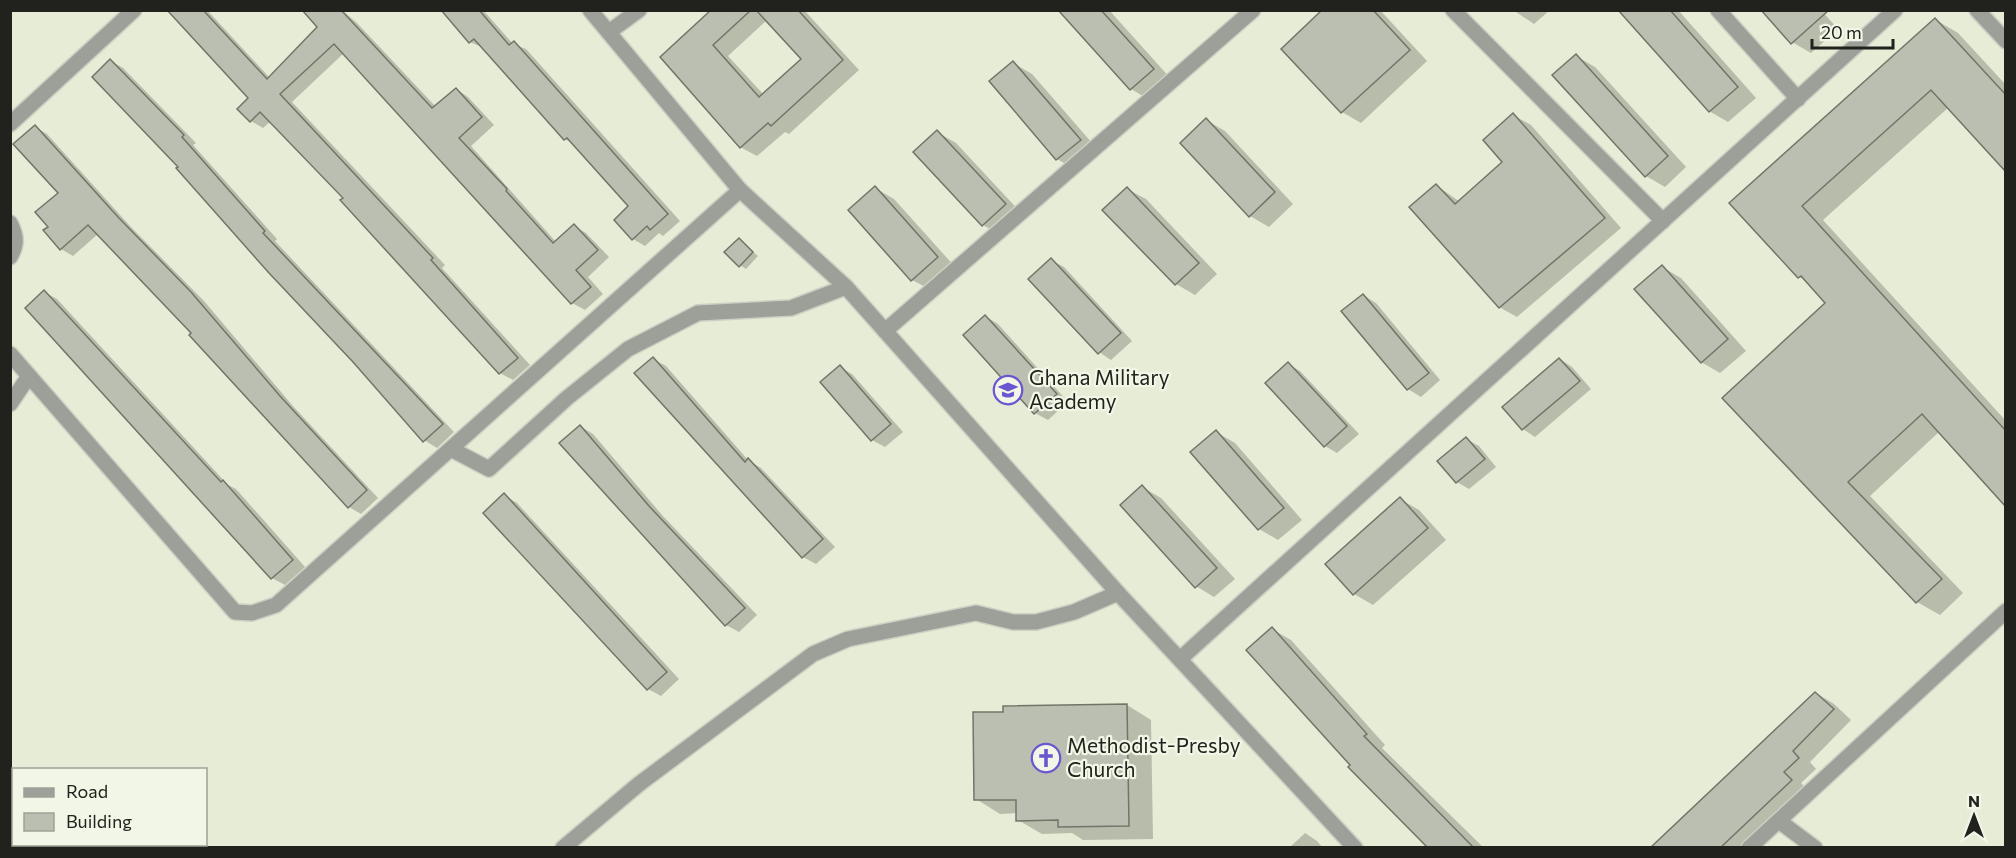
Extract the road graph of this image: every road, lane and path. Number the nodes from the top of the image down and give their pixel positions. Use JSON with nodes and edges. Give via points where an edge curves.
{"nodes":[{"id":1,"x":134,"y":10,"type":"edge"},
{"id":2,"x":590,"y":10,"type":"edge"},
{"id":3,"x":639,"y":10,"type":"edge"},
{"id":4,"x":1253,"y":10,"type":"edge"},
{"id":5,"x":1453,"y":10,"type":"edge"},
{"id":6,"x":1718,"y":10,"type":"edge"},
{"id":7,"x":1895,"y":10,"type":"edge"},
{"id":8,"x":1977,"y":10,"type":"edge"},
{"id":9,"x":609,"y":32,"type":"junction"},
{"id":10,"x":2006,"y":41,"type":"edge"},
{"id":11,"x":1797,"y":99,"type":"junction"},
{"id":12,"x":10,"y":124,"type":"edge"},
{"id":13,"x":740,"y":190,"type":"junction"},
{"id":14,"x":1663,"y":221,"type":"junction"},
{"id":15,"x":10,"y":223,"type":"edge"},
{"id":16,"x":10,"y":257,"type":"edge"},
{"id":17,"x":846,"y":287,"type":"junction"},
{"id":18,"x":885,"y":331,"type":"junction"},
{"id":19,"x":10,"y":354,"type":"edge"},
{"id":20,"x":29,"y":376,"type":"junction"},
{"id":21,"x":10,"y":404,"type":"edge"},
{"id":22,"x":451,"y":449,"type":"junction"},
{"id":23,"x":1118,"y":592,"type":"junction"},
{"id":24,"x":2006,"y":611,"type":"edge"},
{"id":25,"x":1180,"y":659,"type":"junction"},
{"id":26,"x":1779,"y":821,"type":"junction"},
{"id":27,"x":563,"y":848,"type":"edge"},
{"id":28,"x":1355,"y":848,"type":"edge"},
{"id":29,"x":1749,"y":848,"type":"edge"},
{"id":30,"x":1815,"y":848,"type":"edge"}],
"edges":[{"from":1,"to":12,"type":"street"},
{"from":2,"to":9,"type":"street"},
{"from":3,"to":9,"type":"street"},
{"from":4,"to":18,"type":"street"},
{"from":5,"to":14,"type":"street"},
{"from":6,"to":11,"type":"street"},
{"from":7,"to":11,"type":"street"},
{"from":8,"to":10,"type":"street"},
{"from":9,"to":13,"type":"street"},
{"from":11,"to":14,"type":"street"},
{"from":13,"to":17,"type":"street"},
{"from":13,"to":22,"type":"street"},
{"from":14,"to":25,"type":"street"},
{"from":15,"to":16,"type":"street","via":[[16,248]]},
{"from":17,"to":18,"type":"street"},
{"from":17,"to":22,"type":"street","via":[[791,308],[698,313],[628,349],[489,469]]},
{"from":18,"to":23,"type":"street"},
{"from":19,"to":20,"type":"street"},
{"from":20,"to":21,"type":"street"},
{"from":20,"to":22,"type":"street","via":[[236,612],[252,613],[276,605]]},
{"from":23,"to":25,"type":"street"},
{"from":23,"to":27,"type":"street","via":[[1074,612],[1036,622],[1013,622],[976,613],[848,639],[813,654],[639,784]]},
{"from":24,"to":26,"type":"street"},
{"from":25,"to":28,"type":"street"},
{"from":26,"to":29,"type":"street"},
{"from":26,"to":30,"type":"street"}]}
